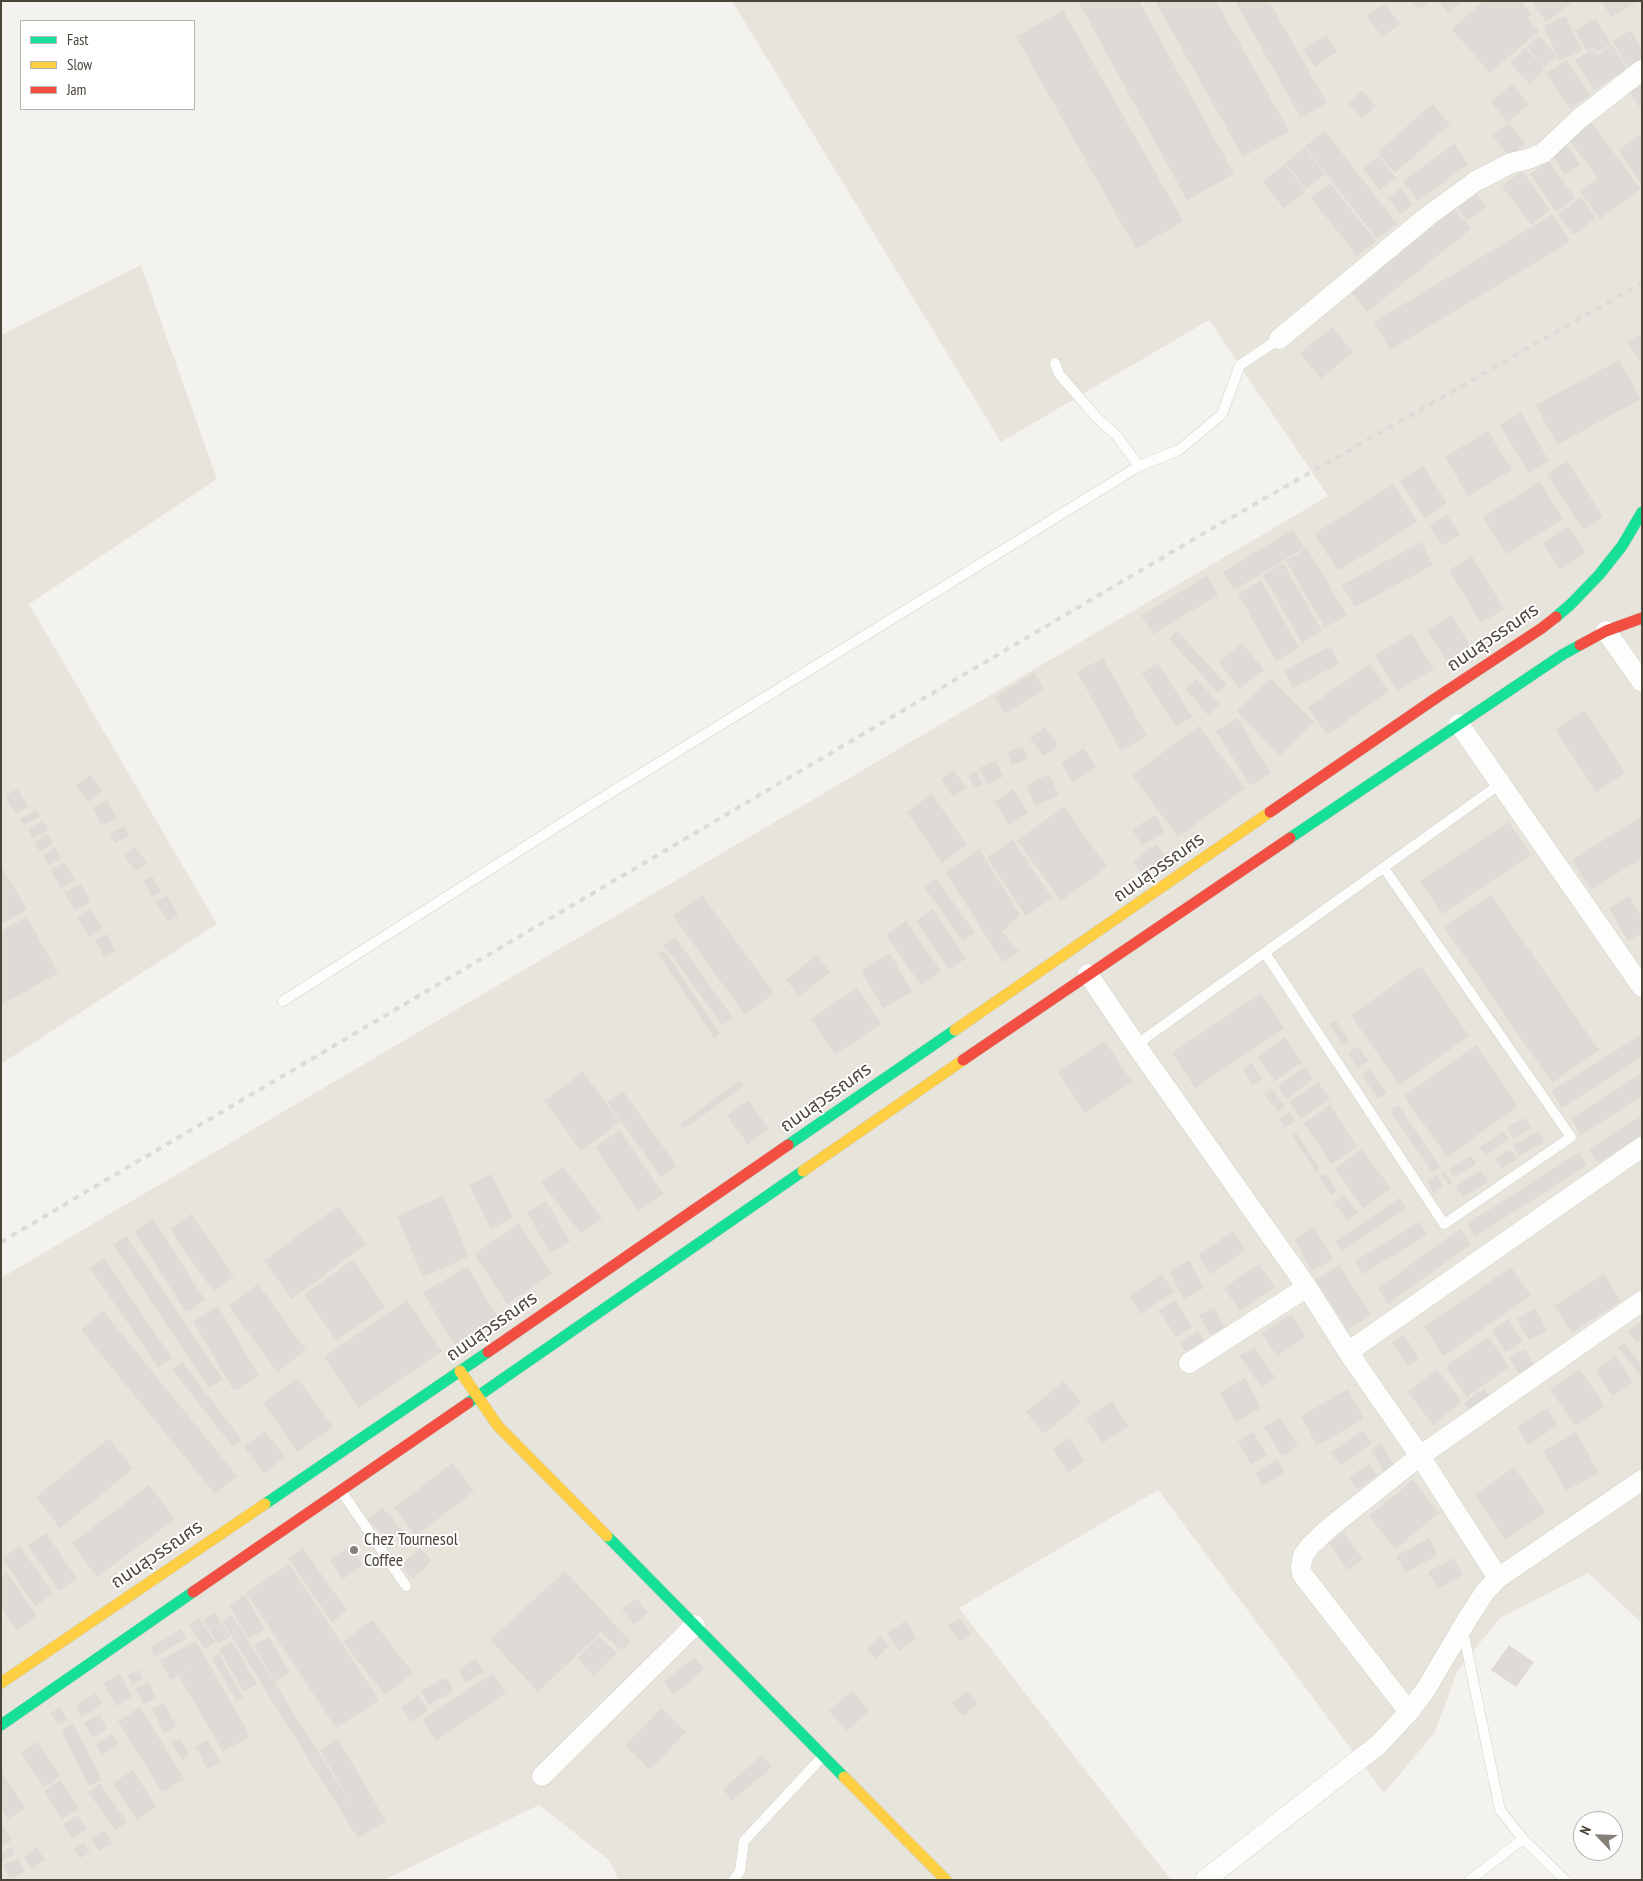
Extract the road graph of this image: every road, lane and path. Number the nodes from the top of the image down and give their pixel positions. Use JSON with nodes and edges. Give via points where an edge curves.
{"nodes":[{"id":1,"x":1642,"y":70,"type":"edge"},
{"id":2,"x":1279,"y":340,"type":"joint"},
{"id":3,"x":1055,"y":363,"type":"dead end"},
{"id":4,"x":1139,"y":466,"type":"junction"},
{"id":5,"x":1642,"y":512,"type":"edge"},
{"id":6,"x":1642,"y":618,"type":"edge"},
{"id":7,"x":1606,"y":631,"type":"junction"},
{"id":8,"x":1642,"y":682,"type":"edge"},
{"id":9,"x":1459,"y":724,"type":"junction"},
{"id":10,"x":1500,"y":784,"type":"junction"},
{"id":11,"x":1384,"y":868,"type":"junction"},
{"id":12,"x":1265,"y":953,"type":"junction"},
{"id":13,"x":1088,"y":974,"type":"junction"},
{"id":14,"x":1642,"y":987,"type":"edge"},
{"id":15,"x":282,"y":1001,"type":"dead end"},
{"id":16,"x":1136,"y":1045,"type":"junction"},
{"id":17,"x":1642,"y":1147,"type":"edge"},
{"id":18,"x":1307,"y":1287,"type":"junction"},
{"id":19,"x":1642,"y":1301,"type":"edge"},
{"id":20,"x":1348,"y":1352,"type":"junction"},
{"id":21,"x":1189,"y":1363,"type":"dead end"},
{"id":22,"x":460,"y":1371,"type":"junction"},
{"id":23,"x":478,"y":1397,"type":"junction"},
{"id":24,"x":1420,"y":1456,"type":"junction"},
{"id":25,"x":1642,"y":1480,"type":"edge"},
{"id":26,"x":340,"y":1490,"type":"junction"},
{"id":27,"x":1498,"y":1578,"type":"junction"},
{"id":28,"x":406,"y":1586,"type":"dead end"},
{"id":29,"x":695,"y":1625,"type":"junction"},
{"id":30,"x":1462,"y":1628,"type":"junction"},
{"id":31,"x":1,"y":1683,"type":"edge"},
{"id":32,"x":1409,"y":1712,"type":"junction"},
{"id":33,"x":1,"y":1724,"type":"edge"},
{"id":34,"x":823,"y":1756,"type":"junction"},
{"id":35,"x":542,"y":1776,"type":"dead end"},
{"id":36,"x":1523,"y":1839,"type":"junction"},
{"id":37,"x":734,"y":1880,"type":"edge"},
{"id":38,"x":946,"y":1880,"type":"edge"},
{"id":39,"x":1205,"y":1880,"type":"edge"},
{"id":40,"x":1470,"y":1880,"type":"edge"},
{"id":41,"x":1565,"y":1880,"type":"edge"}],
"edges":[{"from":1,"to":2,"type":"street","via":[[1578,119],[1543,153],[1510,163],[1476,181],[1428,216]]},
{"from":2,"to":4,"type":"lane","via":[[1240,365],[1222,414],[1179,450]]},
{"from":3,"to":4,"type":"lane","via":[[1059,374],[1116,435]]},
{"from":4,"to":15,"type":"lane","via":[[586,808]]},
{"from":5,"to":22,"type":"main road","name":"ถนนสุวรรณศร","via":[[1622,546],[1599,575],[1542,628]]},
{"from":6,"to":7,"type":"main road"},
{"from":7,"to":8,"type":"street"},
{"from":7,"to":9,"type":"main road","via":[[1562,655]]},
{"from":9,"to":10,"type":"street"},
{"from":9,"to":13,"type":"main road"},
{"from":10,"to":11,"type":"lane"},
{"from":10,"to":14,"type":"street"},
{"from":11,"to":12,"type":"lane"},
{"from":11,"to":12,"type":"lane","via":[[1571,1137],[1444,1224]]},
{"from":12,"to":16,"type":"lane"},
{"from":13,"to":16,"type":"street"},
{"from":13,"to":23,"type":"main road"},
{"from":16,"to":18,"type":"street"},
{"from":17,"to":20,"type":"street"},
{"from":18,"to":20,"type":"street"},
{"from":18,"to":21,"type":"street"},
{"from":19,"to":24,"type":"street"},
{"from":20,"to":24,"type":"street"},
{"from":22,"to":23,"type":"main road"},
{"from":22,"to":31,"type":"main road","name":"ถนนสุวรรณศร"},
{"from":23,"to":26,"type":"main road"},
{"from":23,"to":29,"type":"main road","via":[[498,1426]]},
{"from":24,"to":27,"type":"street"},
{"from":24,"to":32,"type":"street","via":[[1310,1546],[1300,1567],[1302,1574]]},
{"from":25,"to":27,"type":"street"},
{"from":26,"to":28,"type":"lane"},
{"from":26,"to":33,"type":"main road"},
{"from":27,"to":30,"type":"street","via":[[1484,1592]]},
{"from":29,"to":34,"type":"main road"},
{"from":29,"to":35,"type":"street"},
{"from":30,"to":32,"type":"street"},
{"from":30,"to":36,"type":"lane","via":[[1500,1810]]},
{"from":32,"to":39,"type":"street","via":[[1378,1745]]},
{"from":34,"to":37,"type":"lane","via":[[744,1841],[740,1871]]},
{"from":34,"to":38,"type":"main road"},
{"from":36,"to":40,"type":"lane"},
{"from":36,"to":41,"type":"lane"}]}
